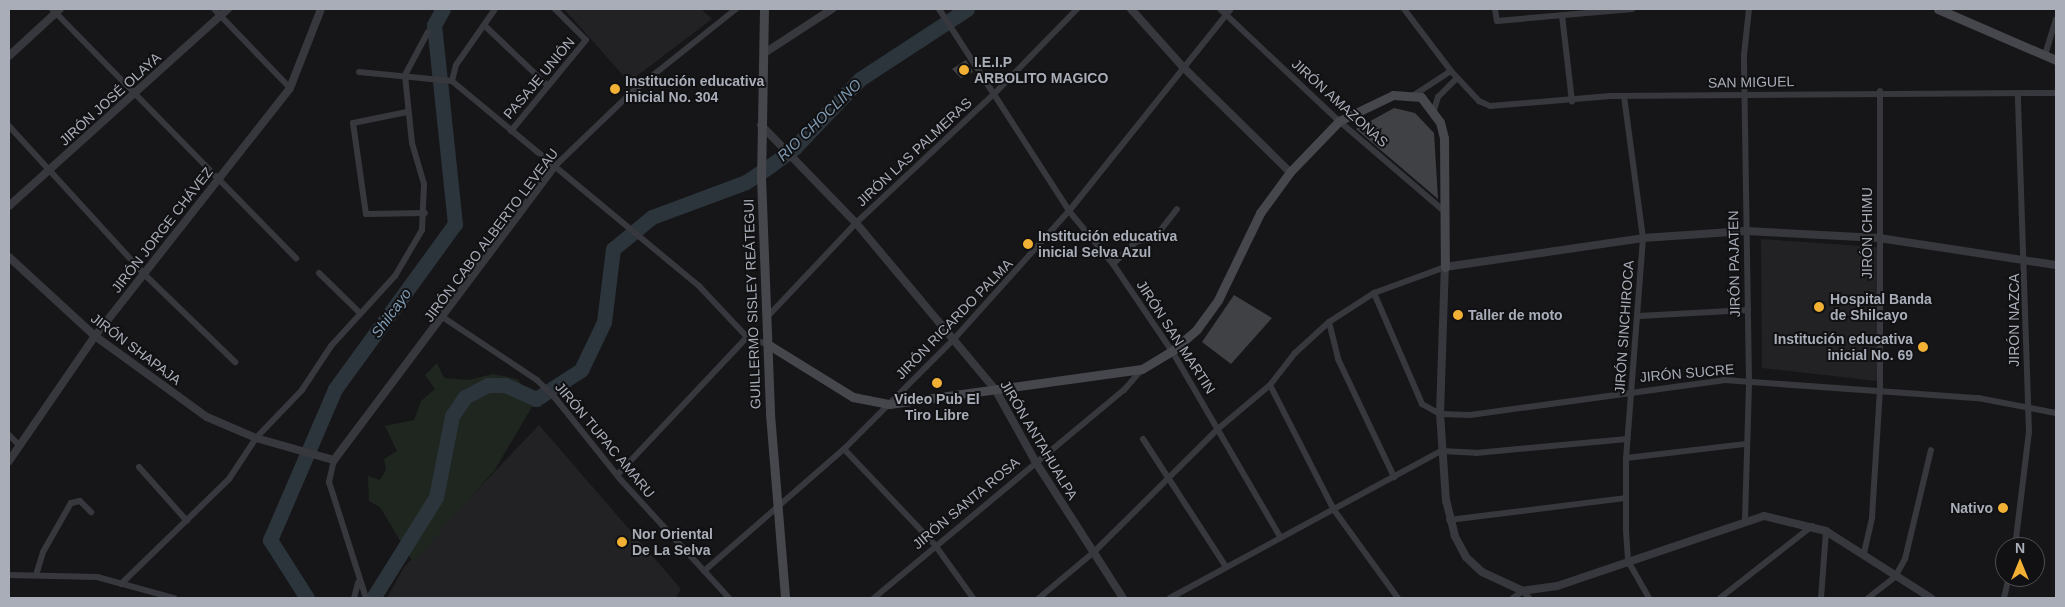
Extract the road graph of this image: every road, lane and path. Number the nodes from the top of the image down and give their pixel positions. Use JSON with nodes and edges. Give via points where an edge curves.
{"nodes":[{"id":1,"x":214,"y":9,"type":"edge"},
{"id":2,"x":228,"y":9,"type":"edge"},
{"id":3,"x":321,"y":9,"type":"edge"},
{"id":4,"x":495,"y":9,"type":"edge"},
{"id":5,"x":555,"y":9,"type":"edge"},
{"id":6,"x":736,"y":9,"type":"edge"},
{"id":7,"x":764,"y":9,"type":"edge"},
{"id":8,"x":832,"y":9,"type":"edge"},
{"id":9,"x":1077,"y":9,"type":"edge"},
{"id":10,"x":1131,"y":9,"type":"edge"},
{"id":11,"x":1220,"y":9,"type":"edge"},
{"id":12,"x":1404,"y":9,"type":"edge"},
{"id":13,"x":1495,"y":9,"type":"edge"},
{"id":14,"x":1632,"y":9,"type":"edge"},
{"id":15,"x":1748,"y":9,"type":"edge"},
{"id":16,"x":1938,"y":9,"type":"edge"},
{"id":17,"x":56,"y":10,"type":"edge"},
{"id":18,"x":939,"y":10,"type":"edge"},
{"id":19,"x":1599,"y":10,"type":"edge"},
{"id":20,"x":1228,"y":11,"type":"edge"},
{"id":21,"x":1562,"y":15,"type":"junction"},
{"id":22,"x":220,"y":16,"type":"junction"},
{"id":23,"x":2056,"y":20,"type":"edge"},
{"id":24,"x":484,"y":25,"type":"junction"},
{"id":25,"x":428,"y":32,"type":"dead end"},
{"id":26,"x":766,"y":52,"type":"junction"},
{"id":27,"x":2045,"y":55,"type":"junction"},
{"id":28,"x":9,"y":56,"type":"edge"},
{"id":29,"x":2056,"y":60,"type":"edge"},
{"id":30,"x":1184,"y":68,"type":"junction"},
{"id":31,"x":1451,"y":71,"type":"junction"},
{"id":32,"x":359,"y":72,"type":"dead end"},
{"id":33,"x":408,"y":76,"type":"junction"},
{"id":34,"x":1458,"y":78,"type":"junction"},
{"id":35,"x":452,"y":80,"type":"junction"},
{"id":36,"x":548,"y":86,"type":"junction"},
{"id":37,"x":290,"y":88,"type":"junction"},
{"id":38,"x":1880,"y":91,"type":"junction"},
{"id":39,"x":2056,"y":92,"type":"edge"},
{"id":40,"x":995,"y":93,"type":"junction"},
{"id":41,"x":2018,"y":93,"type":"junction"},
{"id":42,"x":134,"y":95,"type":"junction"},
{"id":43,"x":1414,"y":95,"type":"junction"},
{"id":44,"x":1745,"y":95,"type":"junction"},
{"id":45,"x":1624,"y":96,"type":"junction"},
{"id":46,"x":1572,"y":101,"type":"junction"},
{"id":47,"x":1434,"y":110,"type":"junction"},
{"id":48,"x":407,"y":112,"type":"junction"},
{"id":49,"x":1339,"y":121,"type":"junction"},
{"id":50,"x":761,"y":125,"type":"junction"},
{"id":51,"x":9,"y":126,"type":"edge"},
{"id":52,"x":511,"y":131,"type":"junction"},
{"id":53,"x":555,"y":166,"type":"junction"},
{"id":54,"x":51,"y":170,"type":"junction"},
{"id":55,"x":1290,"y":172,"type":"junction"},
{"id":56,"x":219,"y":176,"type":"junction"},
{"id":57,"x":9,"y":206,"type":"edge"},
{"id":58,"x":1177,"y":209,"type":"dead end"},
{"id":59,"x":1069,"y":212,"type":"junction"},
{"id":60,"x":1445,"y":212,"type":"junction"},
{"id":61,"x":425,"y":213,"type":"junction"},
{"id":62,"x":856,"y":223,"type":"junction"},
{"id":63,"x":1746,"y":231,"type":"junction"},
{"id":64,"x":1642,"y":238,"type":"junction"},
{"id":65,"x":1879,"y":238,"type":"junction"},
{"id":66,"x":9,"y":257,"type":"edge"},
{"id":67,"x":296,"y":258,"type":"dead end"},
{"id":68,"x":2027,"y":260,"type":"junction"},
{"id":69,"x":1114,"y":264,"type":"junction"},
{"id":70,"x":2056,"y":265,"type":"edge"},
{"id":71,"x":1445,"y":267,"type":"junction"},
{"id":72,"x":319,"y":273,"type":"dead end"},
{"id":73,"x":144,"y":274,"type":"junction"},
{"id":74,"x":1374,"y":294,"type":"junction"},
{"id":75,"x":1748,"y":310,"type":"junction"},
{"id":76,"x":359,"y":312,"type":"junction"},
{"id":77,"x":770,"y":314,"type":"junction"},
{"id":78,"x":1639,"y":316,"type":"junction"},
{"id":79,"x":444,"y":318,"type":"junction"},
{"id":80,"x":1329,"y":322,"type":"junction"},
{"id":81,"x":95,"y":336,"type":"junction"},
{"id":82,"x":747,"y":337,"type":"junction"},
{"id":83,"x":954,"y":339,"type":"junction"},
{"id":84,"x":769,"y":345,"type":"junction"},
{"id":85,"x":1172,"y":351,"type":"junction"},
{"id":86,"x":234,"y":362,"type":"dead end"},
{"id":87,"x":1142,"y":369,"type":"junction"},
{"id":88,"x":1748,"y":381,"type":"junction"},
{"id":89,"x":1270,"y":385,"type":"junction"},
{"id":90,"x":995,"y":389,"type":"junction"},
{"id":91,"x":1631,"y":391,"type":"junction"},
{"id":92,"x":1880,"y":391,"type":"junction"},
{"id":93,"x":889,"y":404,"type":"junction"},
{"id":94,"x":2027,"y":408,"type":"junction"},
{"id":95,"x":2056,"y":413,"type":"edge"},
{"id":96,"x":1440,"y":414,"type":"junction"},
{"id":97,"x":1219,"y":428,"type":"junction"},
{"id":98,"x":9,"y":435,"type":"edge"},
{"id":99,"x":259,"y":439,"type":"junction"},
{"id":100,"x":1144,"y":439,"type":"dead end"},
{"id":101,"x":1627,"y":439,"type":"junction"},
{"id":102,"x":1746,"y":444,"type":"junction"},
{"id":103,"x":20,"y":446,"type":"junction"},
{"id":104,"x":844,"y":449,"type":"junction"},
{"id":105,"x":1931,"y":450,"type":"dead end"},
{"id":106,"x":1441,"y":451,"type":"junction"},
{"id":107,"x":1626,"y":458,"type":"junction"},
{"id":108,"x":331,"y":459,"type":"junction"},
{"id":109,"x":9,"y":461,"type":"edge"},
{"id":110,"x":1035,"y":461,"type":"junction"},
{"id":111,"x":139,"y":467,"type":"dead end"},
{"id":112,"x":619,"y":473,"type":"junction"},
{"id":113,"x":1170,"y":476,"type":"junction"},
{"id":114,"x":1394,"y":477,"type":"junction"},
{"id":115,"x":1625,"y":498,"type":"junction"},
{"id":116,"x":776,"y":510,"type":"junction"},
{"id":117,"x":1334,"y":510,"type":"junction"},
{"id":118,"x":91,"y":512,"type":"dead end"},
{"id":119,"x":1745,"y":518,"type":"junction"},
{"id":120,"x":1449,"y":520,"type":"junction"},
{"id":121,"x":188,"y":521,"type":"junction"},
{"id":122,"x":1812,"y":526,"type":"junction"},
{"id":123,"x":1826,"y":531,"type":"junction"},
{"id":124,"x":2015,"y":537,"type":"edge"},
{"id":125,"x":1281,"y":538,"type":"junction"},
{"id":126,"x":935,"y":545,"type":"junction"},
{"id":127,"x":1094,"y":552,"type":"junction"},
{"id":128,"x":1864,"y":553,"type":"junction"},
{"id":129,"x":1628,"y":561,"type":"junction"},
{"id":130,"x":1226,"y":568,"type":"junction"},
{"id":131,"x":704,"y":571,"type":"junction"},
{"id":132,"x":9,"y":575,"type":"edge"},
{"id":133,"x":36,"y":575,"type":"junction"},
{"id":134,"x":1895,"y":577,"type":"junction"},
{"id":135,"x":358,"y":583,"type":"junction"},
{"id":136,"x":121,"y":584,"type":"junction"},
{"id":137,"x":1523,"y":591,"type":"junction"},
{"id":138,"x":726,"y":597,"type":"edge"},
{"id":139,"x":174,"y":598,"type":"edge"},
{"id":140,"x":354,"y":598,"type":"edge"},
{"id":141,"x":366,"y":598,"type":"edge"},
{"id":142,"x":783,"y":598,"type":"edge"},
{"id":143,"x":874,"y":598,"type":"edge"},
{"id":144,"x":973,"y":598,"type":"edge"},
{"id":145,"x":1039,"y":598,"type":"edge"},
{"id":146,"x":1123,"y":598,"type":"edge"},
{"id":147,"x":1170,"y":598,"type":"edge"},
{"id":148,"x":1398,"y":598,"type":"edge"},
{"id":149,"x":1513,"y":598,"type":"edge"},
{"id":150,"x":1528,"y":598,"type":"edge"},
{"id":151,"x":1649,"y":598,"type":"edge"},
{"id":152,"x":1720,"y":598,"type":"edge"},
{"id":153,"x":1821,"y":598,"type":"edge"},
{"id":154,"x":1868,"y":598,"type":"edge"},
{"id":155,"x":1931,"y":598,"type":"edge"}],
"edges":[{"from":1,"to":22,"type":"street"},
{"from":2,"to":22,"type":"street","name":"JIRÓN JOSÉ OLAYA"},
{"from":3,"to":37,"type":"street","name":"JIRÓN JORGE CHÁVEZ"},
{"from":4,"to":24,"type":"street"},
{"from":5,"to":36,"type":"street","name":"PASAJE UNIÓN","via":[[586,40]]},
{"from":6,"to":53,"type":"street","name":"JIRÓN CABO ALBERTO LEVEAU","via":[[632,92]]},
{"from":7,"to":26,"type":"main road","name":"GUILLERMO SISLEY REÁTEGUI"},
{"from":8,"to":26,"type":"street"},
{"from":9,"to":40,"type":"street","name":"JIRÓN LAS PALMERAS"},
{"from":10,"to":30,"type":"street"},
{"from":11,"to":20,"type":"street","name":"JIRÓN AMAZONAS"},
{"from":12,"to":31,"type":"street","name":"SAN MIGUEL"},
{"from":13,"to":21,"type":"street","via":[[1496,21]]},
{"from":14,"to":19,"type":"street"},
{"from":15,"to":44,"type":"street","name":"JIRÓN PAJATEN"},
{"from":16,"to":27,"type":"main road"},
{"from":17,"to":28,"type":"street"},
{"from":17,"to":42,"type":"street"},
{"from":18,"to":40,"type":"street","name":"JIRÓN SAN MARTIN"},
{"from":19,"to":21,"type":"street"},
{"from":20,"to":30,"type":"street","name":"JIRÓN RICARDO PALMA"},
{"from":20,"to":49,"type":"street","name":"JIRÓN AMAZONAS"},
{"from":21,"to":46,"type":"street"},
{"from":22,"to":37,"type":"street"},
{"from":22,"to":42,"type":"street","name":"JIRÓN JOSÉ OLAYA"},
{"from":23,"to":27,"type":"street"},
{"from":24,"to":35,"type":"street","via":[[456,65]]},
{"from":24,"to":36,"type":"street"},
{"from":25,"to":33,"type":"street"},
{"from":26,"to":50,"type":"main road","name":"GUILLERMO SISLEY REÁTEGUI"},
{"from":27,"to":29,"type":"main road"},
{"from":30,"to":55,"type":"street"},
{"from":30,"to":59,"type":"street","name":"JIRÓN RICARDO PALMA"},
{"from":31,"to":34,"type":"street","name":"SAN MIGUEL"},
{"from":31,"to":43,"type":"street"},
{"from":32,"to":33,"type":"street"},
{"from":33,"to":35,"type":"street"},
{"from":33,"to":48,"type":"street"},
{"from":34,"to":46,"type":"street","name":"SAN MIGUEL","via":[[1487,105]]},
{"from":34,"to":47,"type":"street","via":[[1438,97]]},
{"from":35,"to":52,"type":"street"},
{"from":36,"to":52,"type":"street","name":"PASAJE UNIÓN"},
{"from":37,"to":56,"type":"street","name":"JIRÓN JORGE CHÁVEZ"},
{"from":38,"to":41,"type":"street","name":"SAN MIGUEL"},
{"from":38,"to":44,"type":"street","name":"SAN MIGUEL"},
{"from":38,"to":65,"type":"street","name":"JIRÓN CHIMU"},
{"from":39,"to":41,"type":"street","name":"SAN MIGUEL"},
{"from":40,"to":59,"type":"street","name":"JIRÓN SAN MARTIN"},
{"from":40,"to":62,"type":"street","name":"JIRÓN LAS PALMERAS"},
{"from":41,"to":68,"type":"street","name":"JIRÓN NAZCA"},
{"from":42,"to":54,"type":"street","name":"JIRÓN JOSÉ OLAYA"},
{"from":42,"to":56,"type":"street"},
{"from":43,"to":47,"type":"main road"},
{"from":43,"to":49,"type":"main road","via":[[1374,102]]},
{"from":44,"to":45,"type":"street","name":"SAN MIGUEL"},
{"from":44,"to":63,"type":"street","name":"JIRÓN PAJATEN"},
{"from":45,"to":46,"type":"street","name":"SAN MIGUEL"},
{"from":45,"to":64,"type":"street","name":"JIRÓN SINCHIROCA"},
{"from":47,"to":60,"type":"main road","via":[[1444,138]]},
{"from":48,"to":61,"type":"street","via":[[424,184]]},
{"from":48,"to":61,"type":"street","via":[[353,123],[366,214]]},
{"from":49,"to":55,"type":"main road"},
{"from":49,"to":60,"type":"street","name":"JIRÓN AMAZONAS"},
{"from":50,"to":62,"type":"street","name":"JIRÓN ANTAHUALPA"},
{"from":50,"to":77,"type":"main road","name":"GUILLERMO SISLEY REÁTEGUI"},
{"from":51,"to":54,"type":"street"},
{"from":52,"to":53,"type":"street"},
{"from":53,"to":79,"type":"street","name":"JIRÓN CABO ALBERTO LEVEAU"},
{"from":53,"to":82,"type":"street","via":[[699,286]]},
{"from":54,"to":57,"type":"street","name":"JIRÓN JOSÉ OLAYA"},
{"from":54,"to":73,"type":"street"},
{"from":55,"to":85,"type":"main road","via":[[1260,213],[1218,300],[1197,329]]},
{"from":56,"to":67,"type":"street"},
{"from":56,"to":73,"type":"street","name":"JIRÓN JORGE CHÁVEZ"},
{"from":58,"to":69,"type":"street","via":[[1156,236],[1136,242]]},
{"from":59,"to":69,"type":"street","name":"JIRÓN SAN MARTIN"},
{"from":59,"to":83,"type":"street","name":"JIRÓN RICARDO PALMA"},
{"from":60,"to":71,"type":"main road"},
{"from":61,"to":76,"type":"street","via":[[422,230],[395,276]]},
{"from":62,"to":77,"type":"street","name":"JIRÓN LAS PALMERAS"},
{"from":62,"to":83,"type":"street","name":"JIRÓN ANTAHUALPA"},
{"from":63,"to":64,"type":"street"},
{"from":63,"to":65,"type":"street"},
{"from":63,"to":75,"type":"street","name":"JIRÓN PAJATEN"},
{"from":64,"to":71,"type":"street"},
{"from":64,"to":78,"type":"street","name":"JIRÓN SINCHIROCA"},
{"from":65,"to":68,"type":"street"},
{"from":65,"to":92,"type":"street","name":"JIRÓN CHIMU"},
{"from":66,"to":81,"type":"street","name":"JIRÓN SHAPAJA"},
{"from":68,"to":70,"type":"street"},
{"from":68,"to":94,"type":"street","name":"JIRÓN NAZCA"},
{"from":69,"to":85,"type":"street","name":"JIRÓN SAN MARTIN"},
{"from":71,"to":74,"type":"street"},
{"from":71,"to":96,"type":"street"},
{"from":72,"to":76,"type":"street"},
{"from":73,"to":81,"type":"street","name":"JIRÓN JORGE CHÁVEZ"},
{"from":73,"to":86,"type":"street"},
{"from":74,"to":80,"type":"street"},
{"from":74,"to":96,"type":"street","via":[[1422,404]]},
{"from":75,"to":78,"type":"street"},
{"from":75,"to":88,"type":"street","name":"JIRÓN PAJATEN"},
{"from":76,"to":99,"type":"street","via":[[302,390]]},
{"from":77,"to":84,"type":"main road","name":"GUILLERMO SISLEY REÁTEGUI"},
{"from":78,"to":91,"type":"street","name":"JIRÓN SINCHIROCA"},
{"from":79,"to":108,"type":"street","name":"JIRÓN CABO ALBERTO LEVEAU"},
{"from":79,"to":112,"type":"street","name":"JIRÓN TUPAC AMARU","via":[[537,380]]},
{"from":80,"to":89,"type":"street","via":[[1295,353]]},
{"from":80,"to":114,"type":"street","via":[[1338,359]]},
{"from":81,"to":99,"type":"street","name":"JIRÓN SHAPAJA","via":[[207,417]]},
{"from":81,"to":103,"type":"street","name":"JIRÓN JORGE CHÁVEZ"},
{"from":82,"to":84,"type":"street"},
{"from":82,"to":112,"type":"street"},
{"from":83,"to":90,"type":"street","name":"JIRÓN ANTAHUALPA"},
{"from":83,"to":93,"type":"street","name":"JIRÓN RICARDO PALMA"},
{"from":84,"to":93,"type":"main road","via":[[853,397]]},
{"from":84,"to":116,"type":"main road","name":"GUILLERMO SISLEY REÁTEGUI"},
{"from":85,"to":87,"type":"main road"},
{"from":85,"to":97,"type":"street","name":"JIRÓN SAN MARTIN"},
{"from":87,"to":90,"type":"main road"},
{"from":87,"to":110,"type":"street","name":"JIRÓN SANTA ROSA","via":[[1124,390]]},
{"from":88,"to":91,"type":"street","name":"JIRÓN SUCRE"},
{"from":88,"to":92,"type":"street","name":"JIRÓN SUCRE"},
{"from":88,"to":102,"type":"street","name":"JIRÓN PAJATEN"},
{"from":89,"to":97,"type":"street"},
{"from":89,"to":117,"type":"street"},
{"from":90,"to":93,"type":"main road"},
{"from":90,"to":110,"type":"street","name":"JIRÓN ANTAHUALPA"},
{"from":91,"to":96,"type":"street","name":"JIRÓN SUCRE","via":[[1470,414]]},
{"from":91,"to":101,"type":"street","name":"JIRÓN SINCHIROCA"},
{"from":92,"to":94,"type":"street","name":"JIRÓN SUCRE","via":[[1978,398]]},
{"from":92,"to":128,"type":"street","name":"JIRÓN CHIMU","via":[[1872,517]]},
{"from":93,"to":104,"type":"street","name":"JIRÓN RICARDO PALMA"},
{"from":94,"to":95,"type":"street","name":"JIRÓN SUCRE"},
{"from":94,"to":124,"type":"street","name":"JIRÓN NAZCA","via":[[2030,432]]},
{"from":96,"to":106,"type":"street"},
{"from":97,"to":113,"type":"street"},
{"from":97,"to":125,"type":"street","name":"JIRÓN SAN MARTIN"},
{"from":98,"to":103,"type":"street"},
{"from":99,"to":108,"type":"street","name":"JIRÓN SHAPAJA"},
{"from":99,"to":121,"type":"street","via":[[229,478]]},
{"from":100,"to":113,"type":"street"},
{"from":101,"to":106,"type":"street","via":[[1476,453]]},
{"from":101,"to":107,"type":"street","name":"JIRÓN SINCHIROCA"},
{"from":102,"to":107,"type":"street"},
{"from":102,"to":119,"type":"street","name":"JIRÓN PAJATEN"},
{"from":103,"to":109,"type":"street","name":"JIRÓN JORGE CHÁVEZ"},
{"from":104,"to":116,"type":"street","name":"JIRÓN RICARDO PALMA"},
{"from":104,"to":126,"type":"street"},
{"from":105,"to":134,"type":"street","via":[[1912,537]]},
{"from":106,"to":114,"type":"street"},
{"from":106,"to":120,"type":"street"},
{"from":107,"to":115,"type":"street","name":"JIRÓN SINCHIROCA"},
{"from":108,"to":135,"type":"street","via":[[329,482]]},
{"from":110,"to":126,"type":"street","name":"JIRÓN SANTA ROSA"},
{"from":110,"to":127,"type":"street","name":"JIRÓN ANTAHUALPA"},
{"from":111,"to":121,"type":"street"},
{"from":112,"to":131,"type":"street","name":"JIRÓN TUPAC AMARU"},
{"from":113,"to":127,"type":"street"},
{"from":113,"to":130,"type":"street"},
{"from":114,"to":117,"type":"street"},
{"from":115,"to":120,"type":"street"},
{"from":115,"to":129,"type":"street","name":"JIRÓN SINCHIROCA"},
{"from":116,"to":131,"type":"street","name":"JIRÓN RICARDO PALMA"},
{"from":116,"to":142,"type":"main road","name":"GUILLERMO SISLEY REÁTEGUI"},
{"from":117,"to":125,"type":"street"},
{"from":117,"to":148,"type":"street"},
{"from":118,"to":133,"type":"street","via":[[80,501],[71,504],[43,552]]},
{"from":119,"to":122,"type":"street","via":[[1764,516]]},
{"from":119,"to":129,"type":"street"},
{"from":120,"to":137,"type":"street","via":[[1466,557],[1482,572]]},
{"from":121,"to":136,"type":"street","via":[[127,574]]},
{"from":122,"to":123,"type":"street"},
{"from":122,"to":152,"type":"street"},
{"from":123,"to":128,"type":"street"},
{"from":123,"to":153,"type":"street"},
{"from":125,"to":130,"type":"street"},
{"from":126,"to":143,"type":"street","name":"JIRÓN SANTA ROSA"},
{"from":126,"to":144,"type":"street"},
{"from":127,"to":145,"type":"street"},
{"from":127,"to":146,"type":"street","name":"JIRÓN ANTAHUALPA"},
{"from":128,"to":134,"type":"street"},
{"from":129,"to":137,"type":"street","via":[[1557,586]]},
{"from":129,"to":151,"type":"street"},
{"from":130,"to":147,"type":"street"},
{"from":131,"to":138,"type":"street","name":"JIRÓN TUPAC AMARU"},
{"from":132,"to":133,"type":"street"},
{"from":133,"to":136,"type":"street","via":[[98,578]]},
{"from":134,"to":154,"type":"street"},
{"from":134,"to":155,"type":"street"},
{"from":135,"to":140,"type":"street"},
{"from":135,"to":141,"type":"street"},
{"from":136,"to":139,"type":"street"},
{"from":137,"to":149,"type":"street"},
{"from":137,"to":150,"type":"street"}]}
